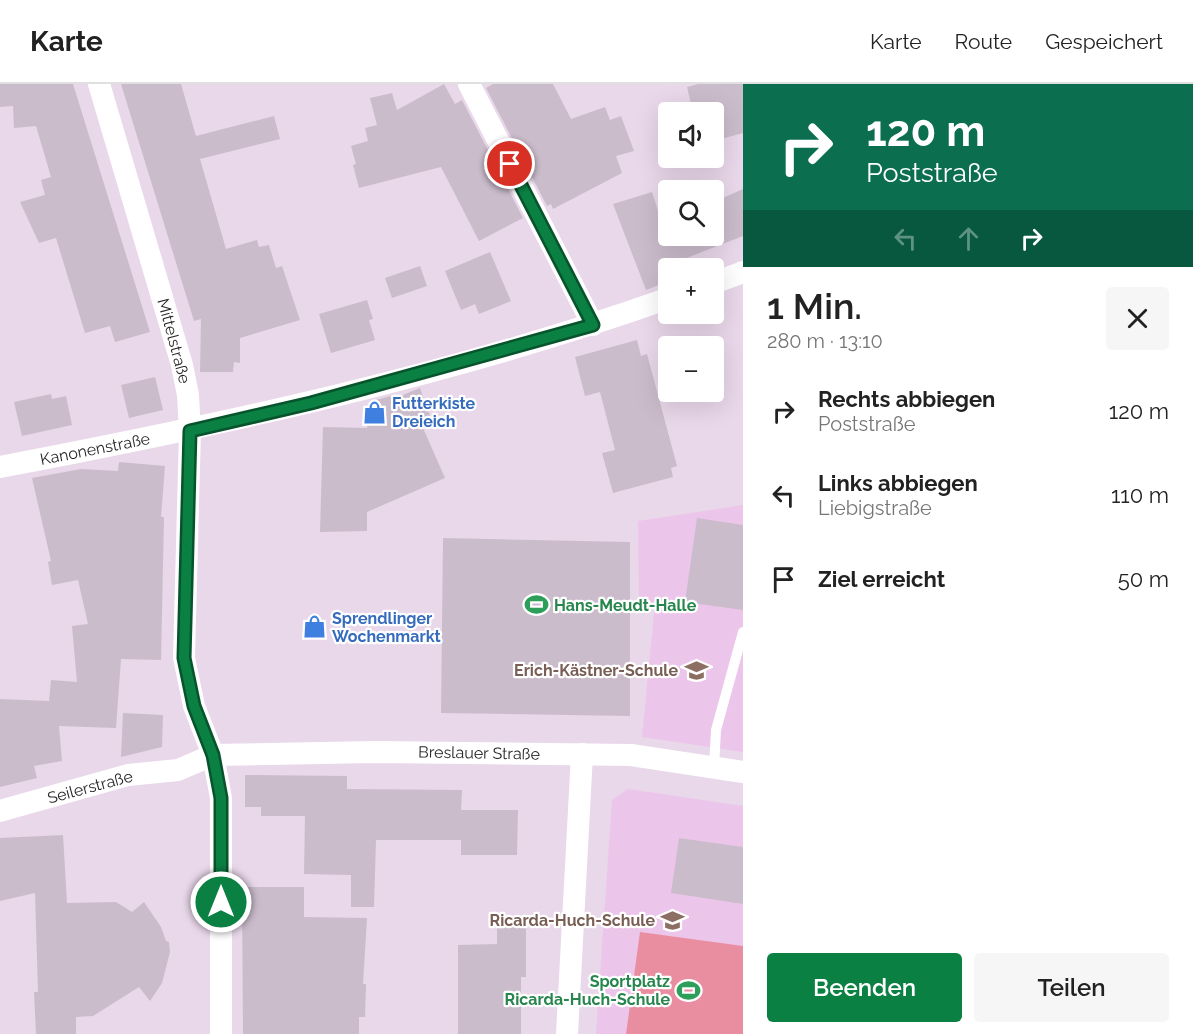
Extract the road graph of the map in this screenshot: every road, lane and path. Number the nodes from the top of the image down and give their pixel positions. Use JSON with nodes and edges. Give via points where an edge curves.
{"nodes":[{"id":1,"x":99,"y":84,"type":"edge"},
{"id":2,"x":469,"y":84,"type":"edge"},
{"id":3,"x":743,"y":273,"type":"edge"},
{"id":4,"x":724,"y":280,"type":"edge"},
{"id":5,"x":658,"y":302,"type":"edge"},
{"id":6,"x":593,"y":325,"type":"junction"},
{"id":7,"x":190,"y":431,"type":"junction"},
{"id":8,"x":0,"y":467,"type":"edge"},
{"id":9,"x":743,"y":632,"type":"edge"},
{"id":10,"x":582,"y":754,"type":"junction"},
{"id":11,"x":213,"y":755,"type":"junction"},
{"id":12,"x":714,"y":768,"type":"junction"},
{"id":13,"x":743,"y":772,"type":"edge"},
{"id":14,"x":0,"y":811,"type":"edge"},
{"id":15,"x":221,"y":1034,"type":"edge"},
{"id":16,"x":567,"y":1034,"type":"edge"}],
"edges":[{"from":1,"to":7,"type":"street","name":"Mittelstraße","via":[[184,372]]},
{"from":2,"to":6,"type":"street"},
{"from":3,"to":4,"type":"street"},
{"from":5,"to":6,"type":"street","name":"Kanonenstraße"},
{"from":6,"to":7,"type":"street","name":"Kanonenstraße","via":[[311,403]]},
{"from":7,"to":8,"type":"street","name":"Kanonenstraße"},
{"from":7,"to":11,"type":"street","name":"Mittelstraße","via":[[184,658],[194,706]]},
{"from":9,"to":12,"type":"lane","via":[[716,730]]},
{"from":10,"to":11,"type":"street","name":"Breslauer Straße"},
{"from":10,"to":12,"type":"street","name":"Breslauer Straße","via":[[631,755]]},
{"from":10,"to":16,"type":"street"},
{"from":11,"to":14,"type":"street","name":"Seilerstraße","via":[[178,770],[128,775]]},
{"from":11,"to":15,"type":"street","name":"Mittelstraße","via":[[221,798]]},
{"from":12,"to":13,"type":"street","name":"Breslauer Straße"}]}
